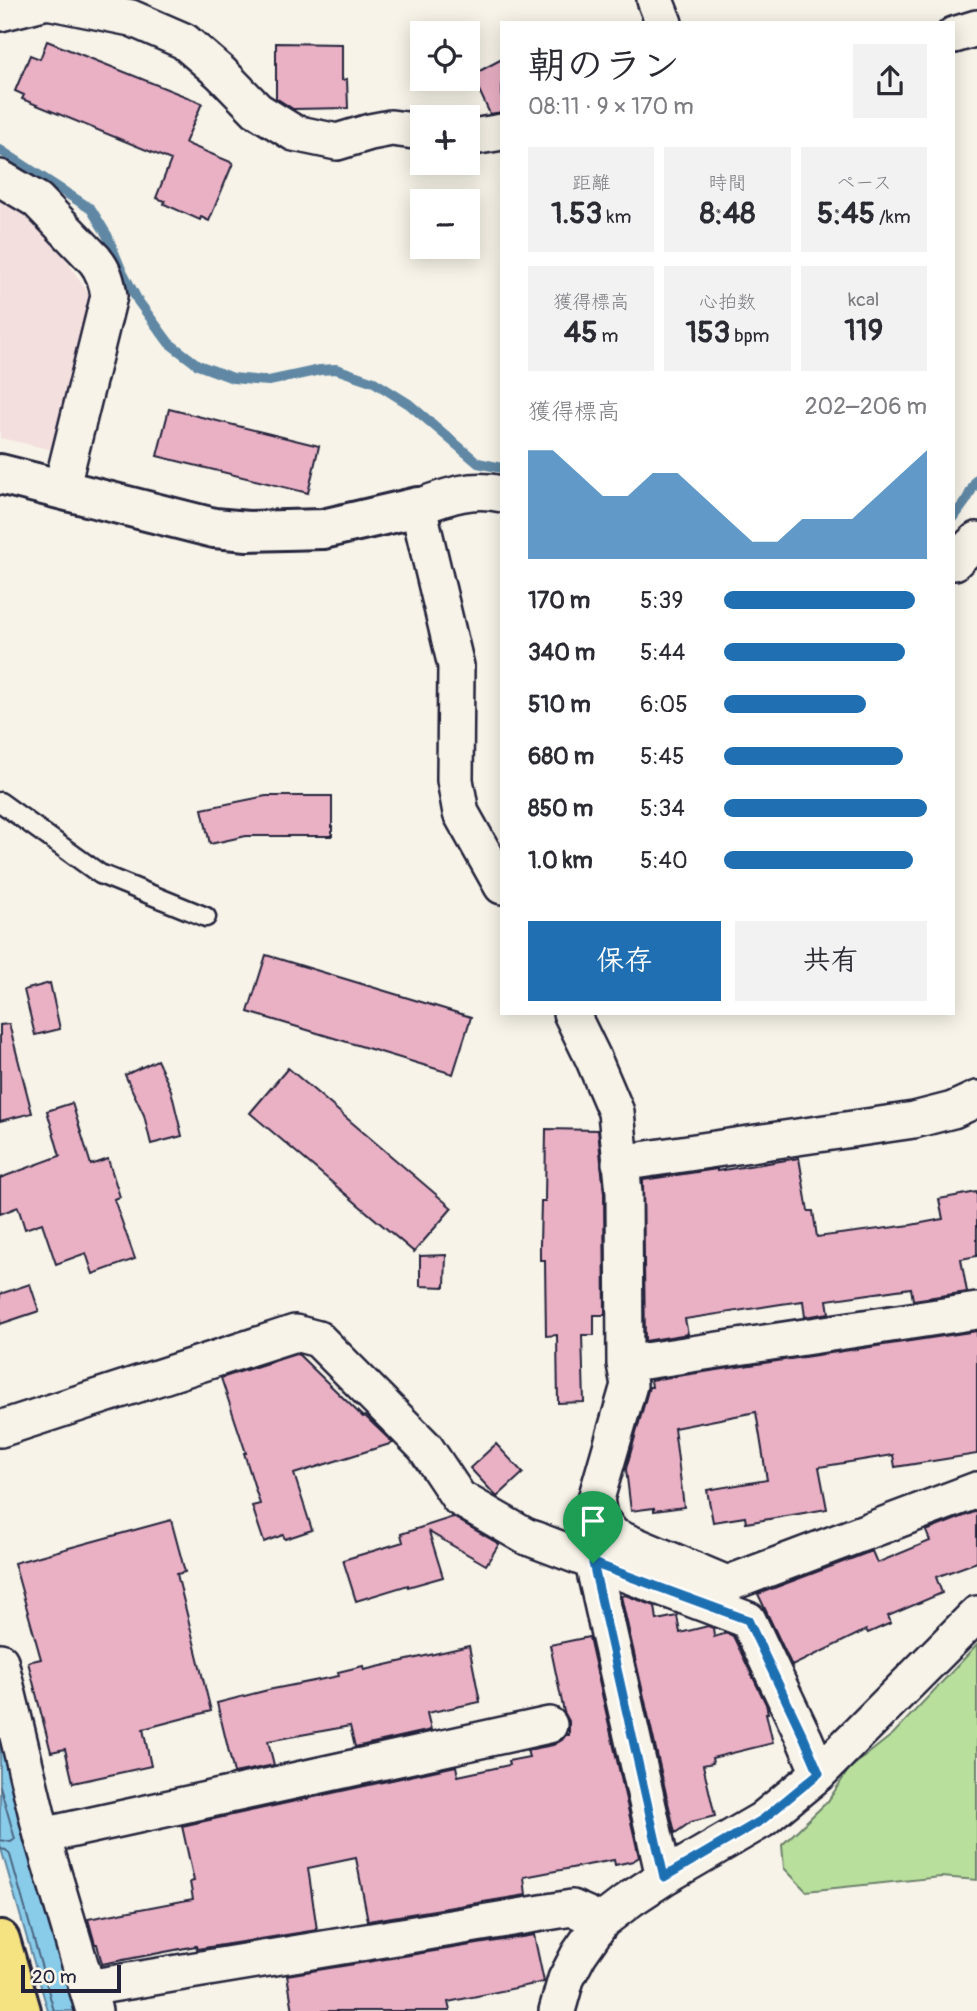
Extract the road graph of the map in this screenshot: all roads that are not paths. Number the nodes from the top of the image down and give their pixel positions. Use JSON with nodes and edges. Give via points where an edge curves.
{"nodes":[{"id":1,"x":655,"y":0,"type":"edge"},
{"id":2,"x":46,"y":1,"type":"edge"},
{"id":3,"x":0,"y":13,"type":"edge"},
{"id":4,"x":663,"y":21,"type":"edge"},
{"id":5,"x":977,"y":28,"type":"edge"},
{"id":6,"x":955,"y":35,"type":"edge"},
{"id":7,"x":410,"y":130,"type":"edge"},
{"id":8,"x":500,"y":132,"type":"edge"},
{"id":9,"x":480,"y":137,"type":"edge"},
{"id":10,"x":0,"y":178,"type":"edge"},
{"id":11,"x":0,"y":474,"type":"edge"},
{"id":12,"x":61,"y":490,"type":"junction"},
{"id":13,"x":500,"y":494,"type":"edge"},
{"id":14,"x":418,"y":507,"type":"junction"},
{"id":15,"x":977,"y":540,"type":"edge"},
{"id":16,"x":955,"y":561,"type":"edge"},
{"id":17,"x":0,"y":802,"type":"edge"},
{"id":18,"x":500,"y":882,"type":"edge"},
{"id":19,"x":206,"y":917,"type":"dead end"},
{"id":20,"x":572,"y":1015,"type":"edge"},
{"id":21,"x":977,"y":1099,"type":"edge"},
{"id":22,"x":620,"y":1163,"type":"junction"},
{"id":23,"x":977,"y":1311,"type":"edge"},
{"id":24,"x":625,"y":1364,"type":"junction"},
{"id":25,"x":0,"y":1429,"type":"edge"},
{"id":26,"x":977,"y":1490,"type":"edge"},
{"id":27,"x":593,"y":1563,"type":"junction"},
{"id":28,"x":721,"y":1596,"type":"junction"},
{"id":29,"x":977,"y":1614,"type":"edge"},
{"id":30,"x":0,"y":1661,"type":"edge"},
{"id":31,"x":549,"y":1726,"type":"dead end"},
{"id":32,"x":819,"y":1773,"type":"junction"},
{"id":33,"x":42,"y":1836,"type":"junction"},
{"id":34,"x":664,"y":1877,"type":"junction"},
{"id":35,"x":602,"y":1920,"type":"junction"},
{"id":36,"x":0,"y":1940,"type":"edge"},
{"id":37,"x":90,"y":2000,"type":"edge"},
{"id":38,"x":21,"y":2011,"type":"edge"},
{"id":39,"x":557,"y":2011,"type":"edge"}],
"edges":[{"from":1,"to":4,"type":"street"},
{"from":2,"to":3,"type":"street"},
{"from":2,"to":7,"type":"street","via":[[131,18],[184,41],[257,110],[295,133],[337,142],[391,128]]},
{"from":5,"to":6,"type":"street"},
{"from":8,"to":9,"type":"street"},
{"from":10,"to":12,"type":"street","via":[[37,200],[102,268],[107,281],[109,296]]},
{"from":11,"to":12,"type":"street"},
{"from":12,"to":14,"type":"street","via":[[214,528],[248,531],[323,529]]},
{"from":13,"to":14,"type":"street","via":[[478,490]]},
{"from":14,"to":18,"type":"street","via":[[456,666],[455,780],[461,813]]},
{"from":15,"to":16,"type":"street"},
{"from":17,"to":19,"type":"lane","via":[[100,874]]},
{"from":20,"to":22,"type":"street","via":[[616,1112]]},
{"from":21,"to":22,"type":"street","via":[[914,1120]]},
{"from":22,"to":24,"type":"street"},
{"from":23,"to":24,"type":"street"},
{"from":24,"to":28,"type":"street","via":[[629,1385],[596,1499],[599,1517],[613,1536]]},
{"from":25,"to":27,"type":"street","via":[[295,1333],[318,1339],[328,1349],[425,1447],[459,1498],[524,1536]]},
{"from":26,"to":28,"type":"street"},
{"from":27,"to":28,"type":"street"},
{"from":27,"to":34,"type":"street"},
{"from":28,"to":32,"type":"street","via":[[748,1620]]},
{"from":29,"to":32,"type":"street"},
{"from":30,"to":33,"type":"street"},
{"from":31,"to":33,"type":"street"},
{"from":32,"to":34,"type":"street","via":[[762,1820]]},
{"from":33,"to":37,"type":"street"},
{"from":34,"to":35,"type":"street"},
{"from":35,"to":37,"type":"street","via":[[572,1908]]},
{"from":35,"to":39,"type":"street","via":[[566,1979]]},
{"from":36,"to":38,"type":"main road"}]}
